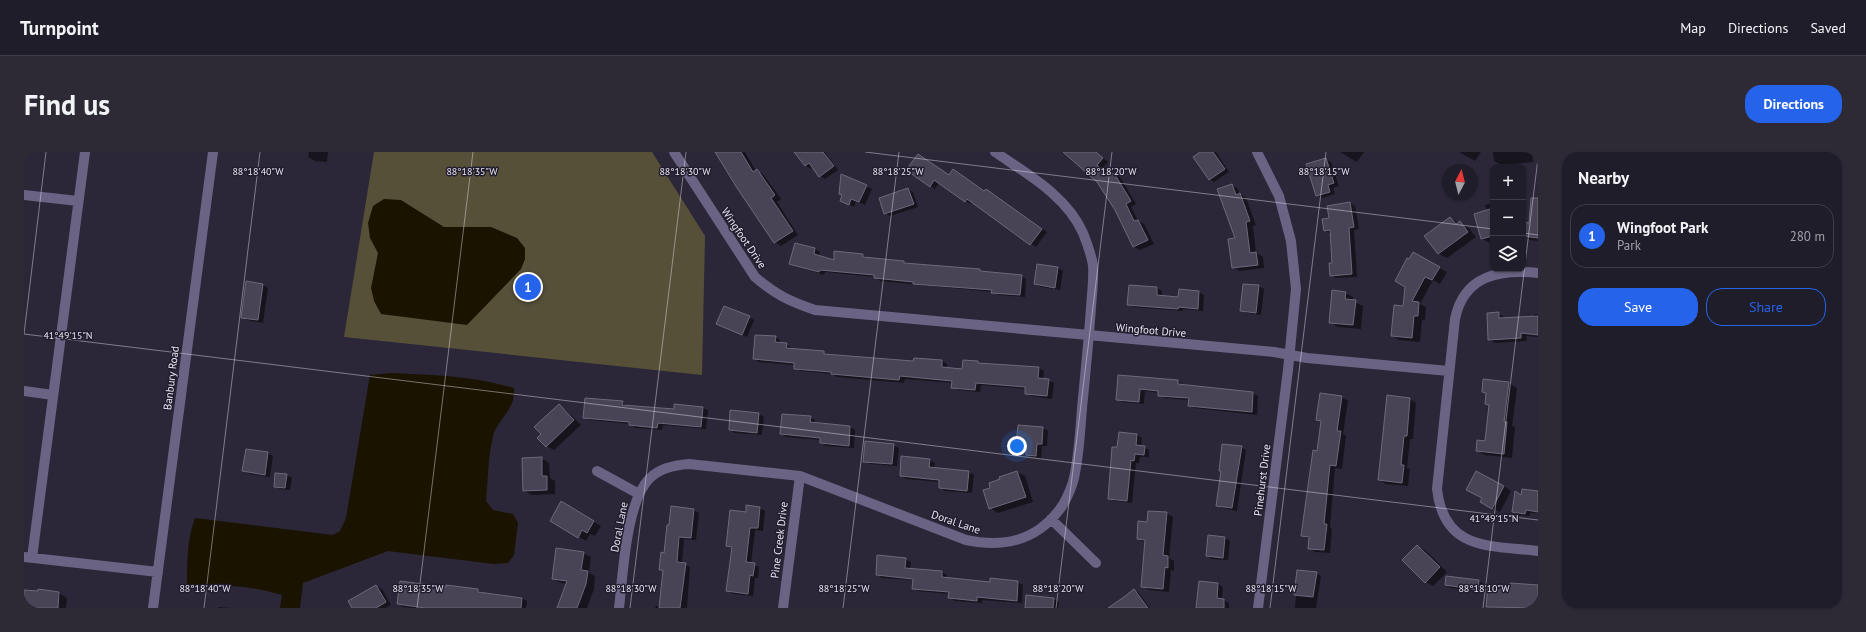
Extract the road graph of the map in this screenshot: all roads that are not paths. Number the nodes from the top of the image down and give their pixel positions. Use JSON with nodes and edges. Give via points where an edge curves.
{"nodes":[{"id":1,"x":85,"y":152,"type":"edge"},
{"id":2,"x":213,"y":152,"type":"edge"},
{"id":3,"x":674,"y":152,"type":"edge"},
{"id":4,"x":995,"y":152,"type":"edge"},
{"id":5,"x":1258,"y":152,"type":"edge"},
{"id":6,"x":24,"y":195,"type":"edge"},
{"id":7,"x":78,"y":201,"type":"junction"},
{"id":8,"x":1538,"y":273,"type":"edge"},
{"id":9,"x":1089,"y":336,"type":"junction"},
{"id":10,"x":1290,"y":354,"type":"junction"},
{"id":11,"x":1449,"y":371,"type":"junction"},
{"id":12,"x":24,"y":391,"type":"edge"},
{"id":13,"x":53,"y":395,"type":"junction"},
{"id":14,"x":597,"y":471,"type":"dead end"},
{"id":15,"x":800,"y":476,"type":"junction"},
{"id":16,"x":639,"y":494,"type":"junction"},
{"id":17,"x":1051,"y":519,"type":"junction"},
{"id":18,"x":1538,"y":551,"type":"edge"},
{"id":19,"x":28,"y":558,"type":"edge"},
{"id":20,"x":1096,"y":563,"type":"dead end"},
{"id":21,"x":158,"y":572,"type":"junction"},
{"id":22,"x":153,"y":608,"type":"edge"},
{"id":23,"x":619,"y":608,"type":"edge"},
{"id":24,"x":783,"y":608,"type":"edge"},
{"id":25,"x":1258,"y":608,"type":"edge"}],
"edges":[{"from":1,"to":7,"type":"street"},
{"from":2,"to":21,"type":"street","name":"Banbury Road"},
{"from":3,"to":9,"type":"street","name":"Wingfoot Drive","via":[[755,277],[773,293],[793,302],[815,310]]},
{"from":4,"to":9,"type":"street","name":"Doral Lane","via":[[1043,185],[1063,204],[1082,232],[1092,264]]},
{"from":5,"to":10,"type":"street","name":"Pinehurst Drive","via":[[1279,196],[1291,241],[1296,289]]},
{"from":6,"to":7,"type":"street"},
{"from":7,"to":13,"type":"street"},
{"from":8,"to":11,"type":"street","via":[[1504,272],[1479,282],[1467,291],[1457,307]]},
{"from":9,"to":10,"type":"street","name":"Wingfoot Drive"},
{"from":9,"to":17,"type":"street","name":"Doral Lane","via":[[1073,481],[1068,495]]},
{"from":10,"to":11,"type":"street","name":"Wingfoot Drive","via":[[1307,358]]},
{"from":10,"to":25,"type":"street","name":"Pinehurst Drive"},
{"from":11,"to":18,"type":"street","via":[[1437,490],[1444,517],[1457,534],[1466,540]]},
{"from":12,"to":13,"type":"street"},
{"from":13,"to":19,"type":"street"},
{"from":14,"to":16,"type":"street"},
{"from":15,"to":16,"type":"street","name":"Doral Lane","via":[[678,465],[650,478]]},
{"from":15,"to":17,"type":"street","name":"Doral Lane","via":[[966,540],[983,544],[1008,543],[1020,539],[1042,528]]},
{"from":15,"to":24,"type":"street","name":"Pine Creek Drive"},
{"from":16,"to":23,"type":"street","name":"Doral Lane","via":[[629,530]]},
{"from":17,"to":20,"type":"street"},
{"from":19,"to":21,"type":"street"},
{"from":21,"to":22,"type":"street","name":"Banbury Road"}]}
